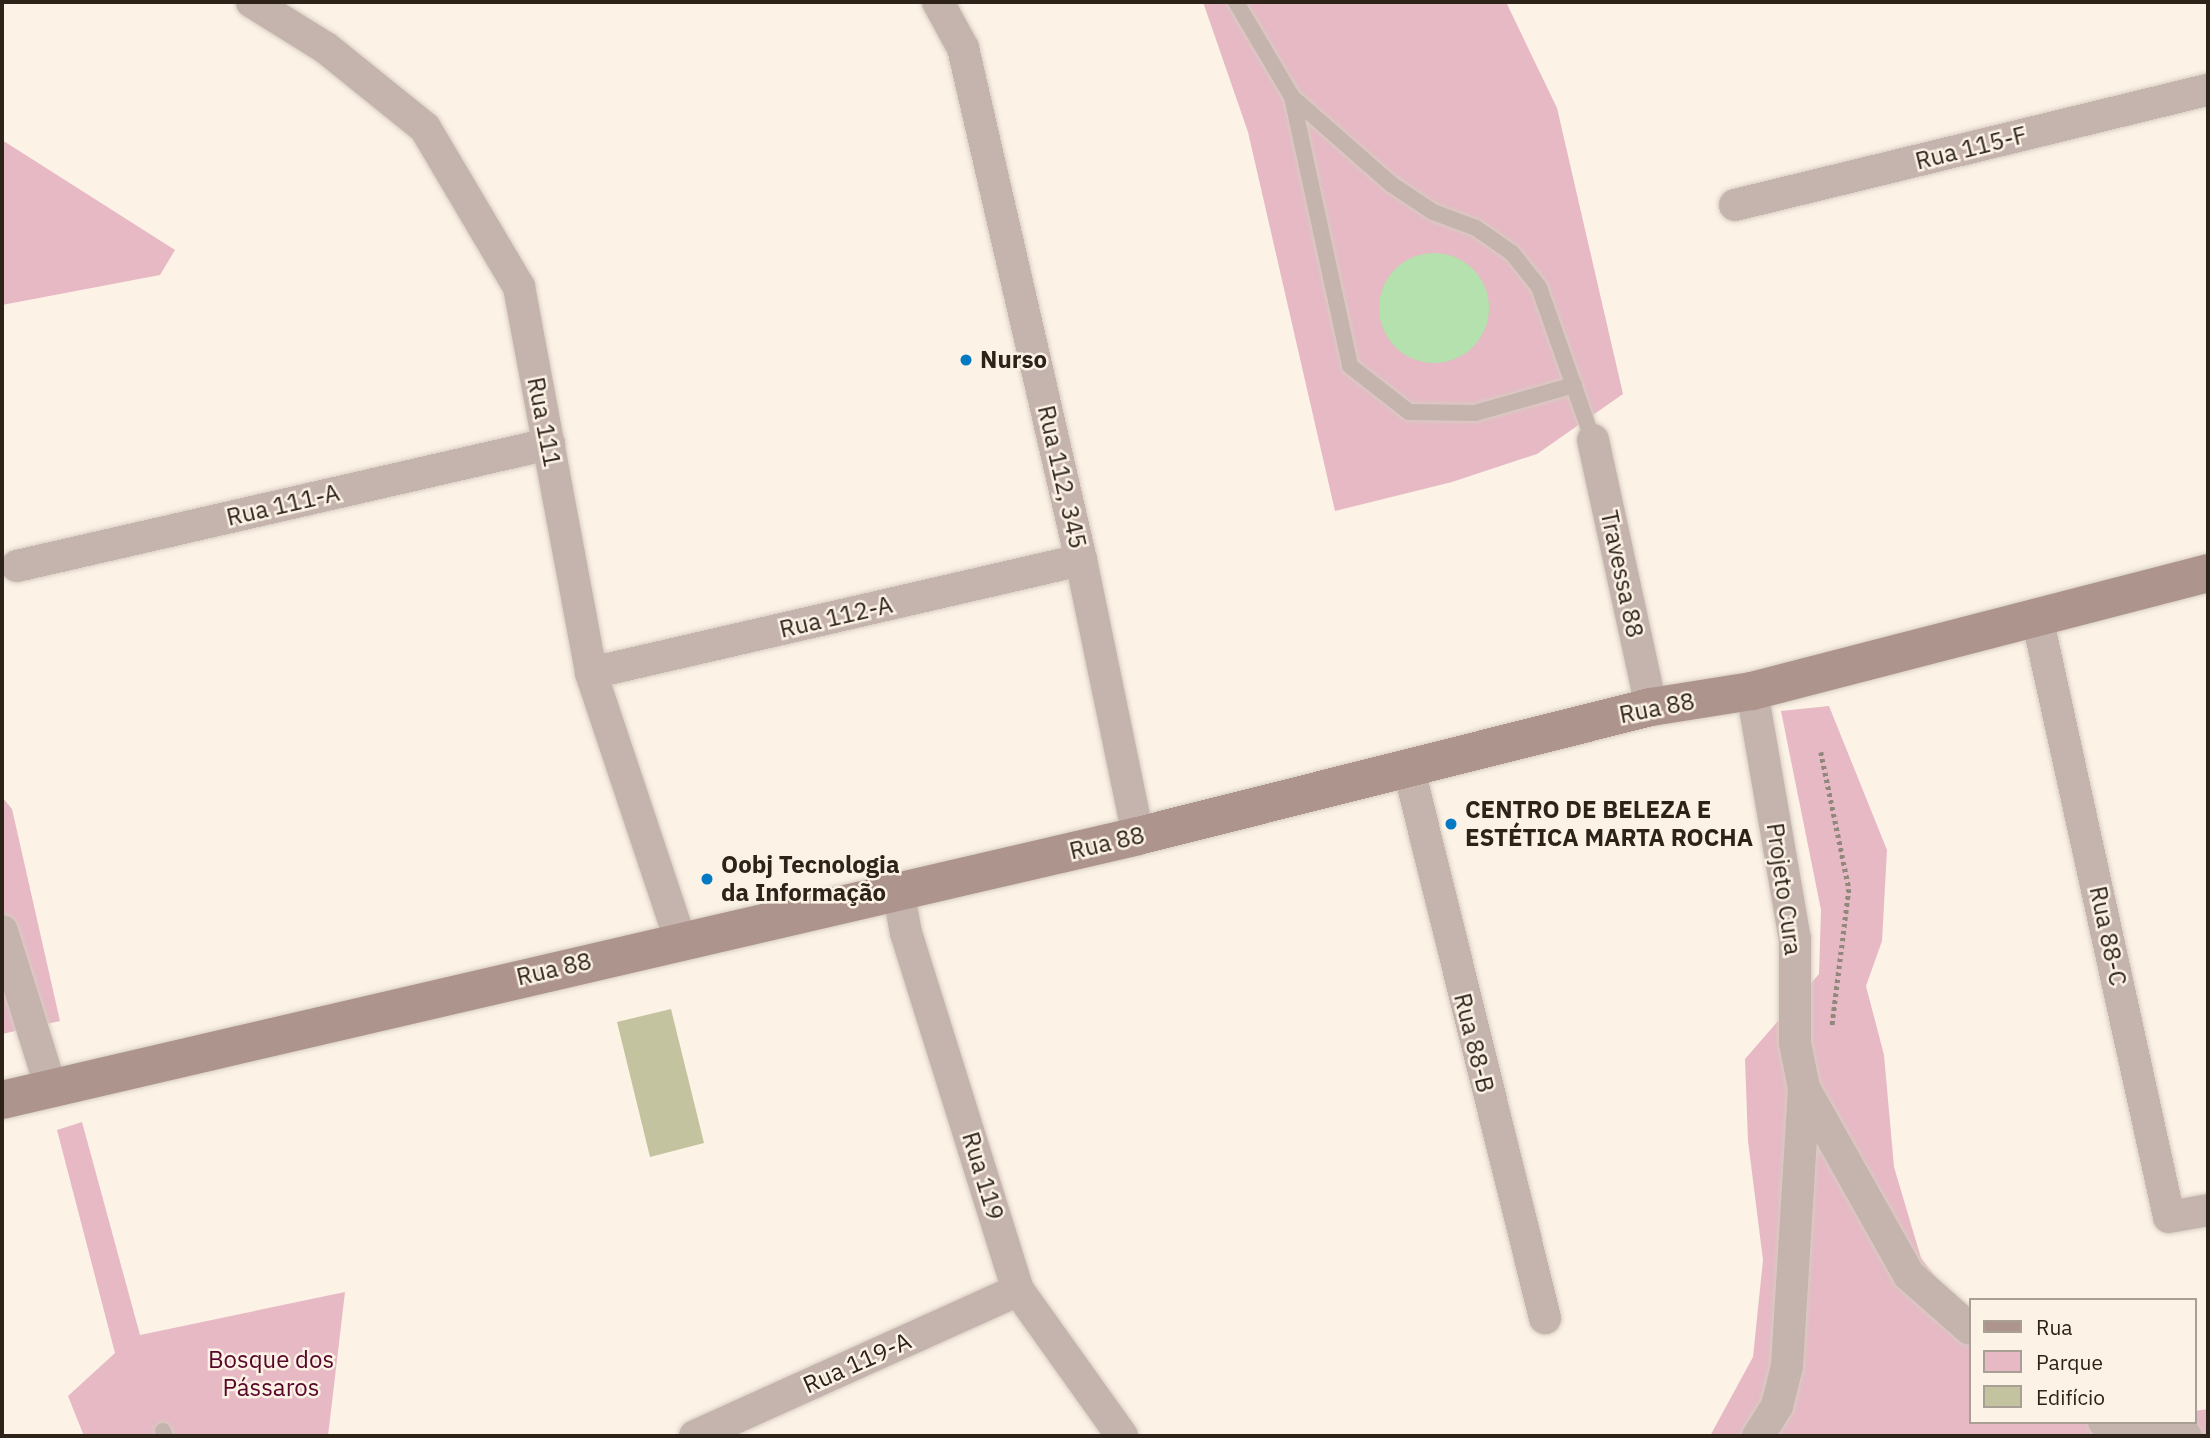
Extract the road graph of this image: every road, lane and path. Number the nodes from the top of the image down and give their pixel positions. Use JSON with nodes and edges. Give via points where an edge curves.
{"nodes":[{"id":1,"x":252,"y":2,"type":"edge"},
{"id":2,"x":939,"y":2,"type":"edge"},
{"id":3,"x":1236,"y":2,"type":"edge"},
{"id":4,"x":2208,"y":90,"type":"edge"},
{"id":5,"x":1292,"y":97,"type":"junction"},
{"id":6,"x":1735,"y":205,"type":"dead end"},
{"id":7,"x":1574,"y":385,"type":"junction"},
{"id":8,"x":1592,"y":440,"type":"joint"},
{"id":9,"x":549,"y":444,"type":"junction"},
{"id":10,"x":1081,"y":560,"type":"junction"},
{"id":11,"x":17,"y":566,"type":"dead end"},
{"id":12,"x":2208,"y":573,"type":"edge"},
{"id":13,"x":2037,"y":617,"type":"junction"},
{"id":14,"x":591,"y":673,"type":"junction"},
{"id":15,"x":1752,"y":691,"type":"junction"},
{"id":16,"x":1651,"y":707,"type":"junction"},
{"id":17,"x":1821,"y":752,"type":"dead end"},
{"id":18,"x":1408,"y":766,"type":"junction"},
{"id":19,"x":1138,"y":836,"type":"junction"},
{"id":20,"x":898,"y":890,"type":"junction"},
{"id":21,"x":2,"y":931,"type":"edge"},
{"id":22,"x":680,"y":939,"type":"junction"},
{"id":23,"x":1831,"y":1033,"type":"dead end"},
{"id":24,"x":51,"y":1088,"type":"junction"},
{"id":25,"x":1804,"y":1088,"type":"junction"},
{"id":26,"x":2,"y":1100,"type":"edge"},
{"id":27,"x":2208,"y":1210,"type":"edge"},
{"id":28,"x":1018,"y":1290,"type":"junction"},
{"id":29,"x":1545,"y":1318,"type":"dead end"},
{"id":30,"x":1968,"y":1327,"type":"edge"},
{"id":31,"x":2116,"y":1424,"type":"edge"},
{"id":32,"x":2208,"y":1434,"type":"edge"},
{"id":33,"x":695,"y":1436,"type":"edge"},
{"id":34,"x":1122,"y":1436,"type":"edge"},
{"id":35,"x":1758,"y":1436,"type":"edge"},
{"id":36,"x":2186,"y":1436,"type":"edge"},
{"id":37,"x":2201,"y":1436,"type":"edge"}],
"edges":[{"from":1,"to":9,"type":"street","name":"Rua 111","via":[[326,48],[425,128],[519,287]]},
{"from":2,"to":10,"type":"street","name":"Rua 112, 345","via":[[963,48]]},
{"from":3,"to":5,"type":"lane"},
{"from":4,"to":6,"type":"street","name":"Rua 115-F"},
{"from":5,"to":7,"type":"lane","via":[[1391,184],[1433,212],[1476,228],[1512,253],[1539,287],[1552,336]]},
{"from":5,"to":7,"type":"lane","via":[[1350,366],[1409,412],[1475,413]]},
{"from":7,"to":8,"type":"lane"},
{"from":8,"to":16,"type":"street","name":"Travessa 88"},
{"from":9,"to":11,"type":"street","name":"Rua 111-A"},
{"from":9,"to":14,"type":"street","name":"Rua 111"},
{"from":10,"to":14,"type":"street","name":"Rua 112-A"},
{"from":10,"to":19,"type":"street","name":"Rua 112, 345"},
{"from":12,"to":13,"type":"main road","name":"Rua 88"},
{"from":13,"to":15,"type":"main road","name":"Rua 88"},
{"from":13,"to":27,"type":"street","name":"Rua 88-C","via":[[2169,1217]]},
{"from":14,"to":22,"type":"street","name":"Rua 111"},
{"from":15,"to":16,"type":"main road","name":"Rua 88"},
{"from":15,"to":25,"type":"street","name":"Projeto Cura","via":[[1795,939],[1795,1043]]},
{"from":16,"to":18,"type":"main road","name":"Rua 88"},
{"from":17,"to":23,"type":"path","via":[[1849,889]]},
{"from":18,"to":19,"type":"main road","name":"Rua 88"},
{"from":18,"to":29,"type":"street","name":"Rua 88-B"},
{"from":19,"to":20,"type":"main road","name":"Rua 88"},
{"from":20,"to":22,"type":"main road","name":"Rua 88"},
{"from":20,"to":28,"type":"street","name":"Rua 119","via":[[906,933]]},
{"from":21,"to":24,"type":"street"},
{"from":22,"to":24,"type":"main road","name":"Rua 88"},
{"from":24,"to":26,"type":"main road","name":"Rua 88"},
{"from":25,"to":30,"type":"street","name":"Projeto Cura","via":[[1909,1275]]},
{"from":25,"to":35,"type":"street","name":"Projeto Cura","via":[[1787,1366],[1777,1406]]},
{"from":28,"to":33,"type":"street","name":"Rua 119-A"},
{"from":28,"to":34,"type":"street","name":"Rua 119"},
{"from":31,"to":36,"type":"street"},
{"from":32,"to":37,"type":"street"}]}
